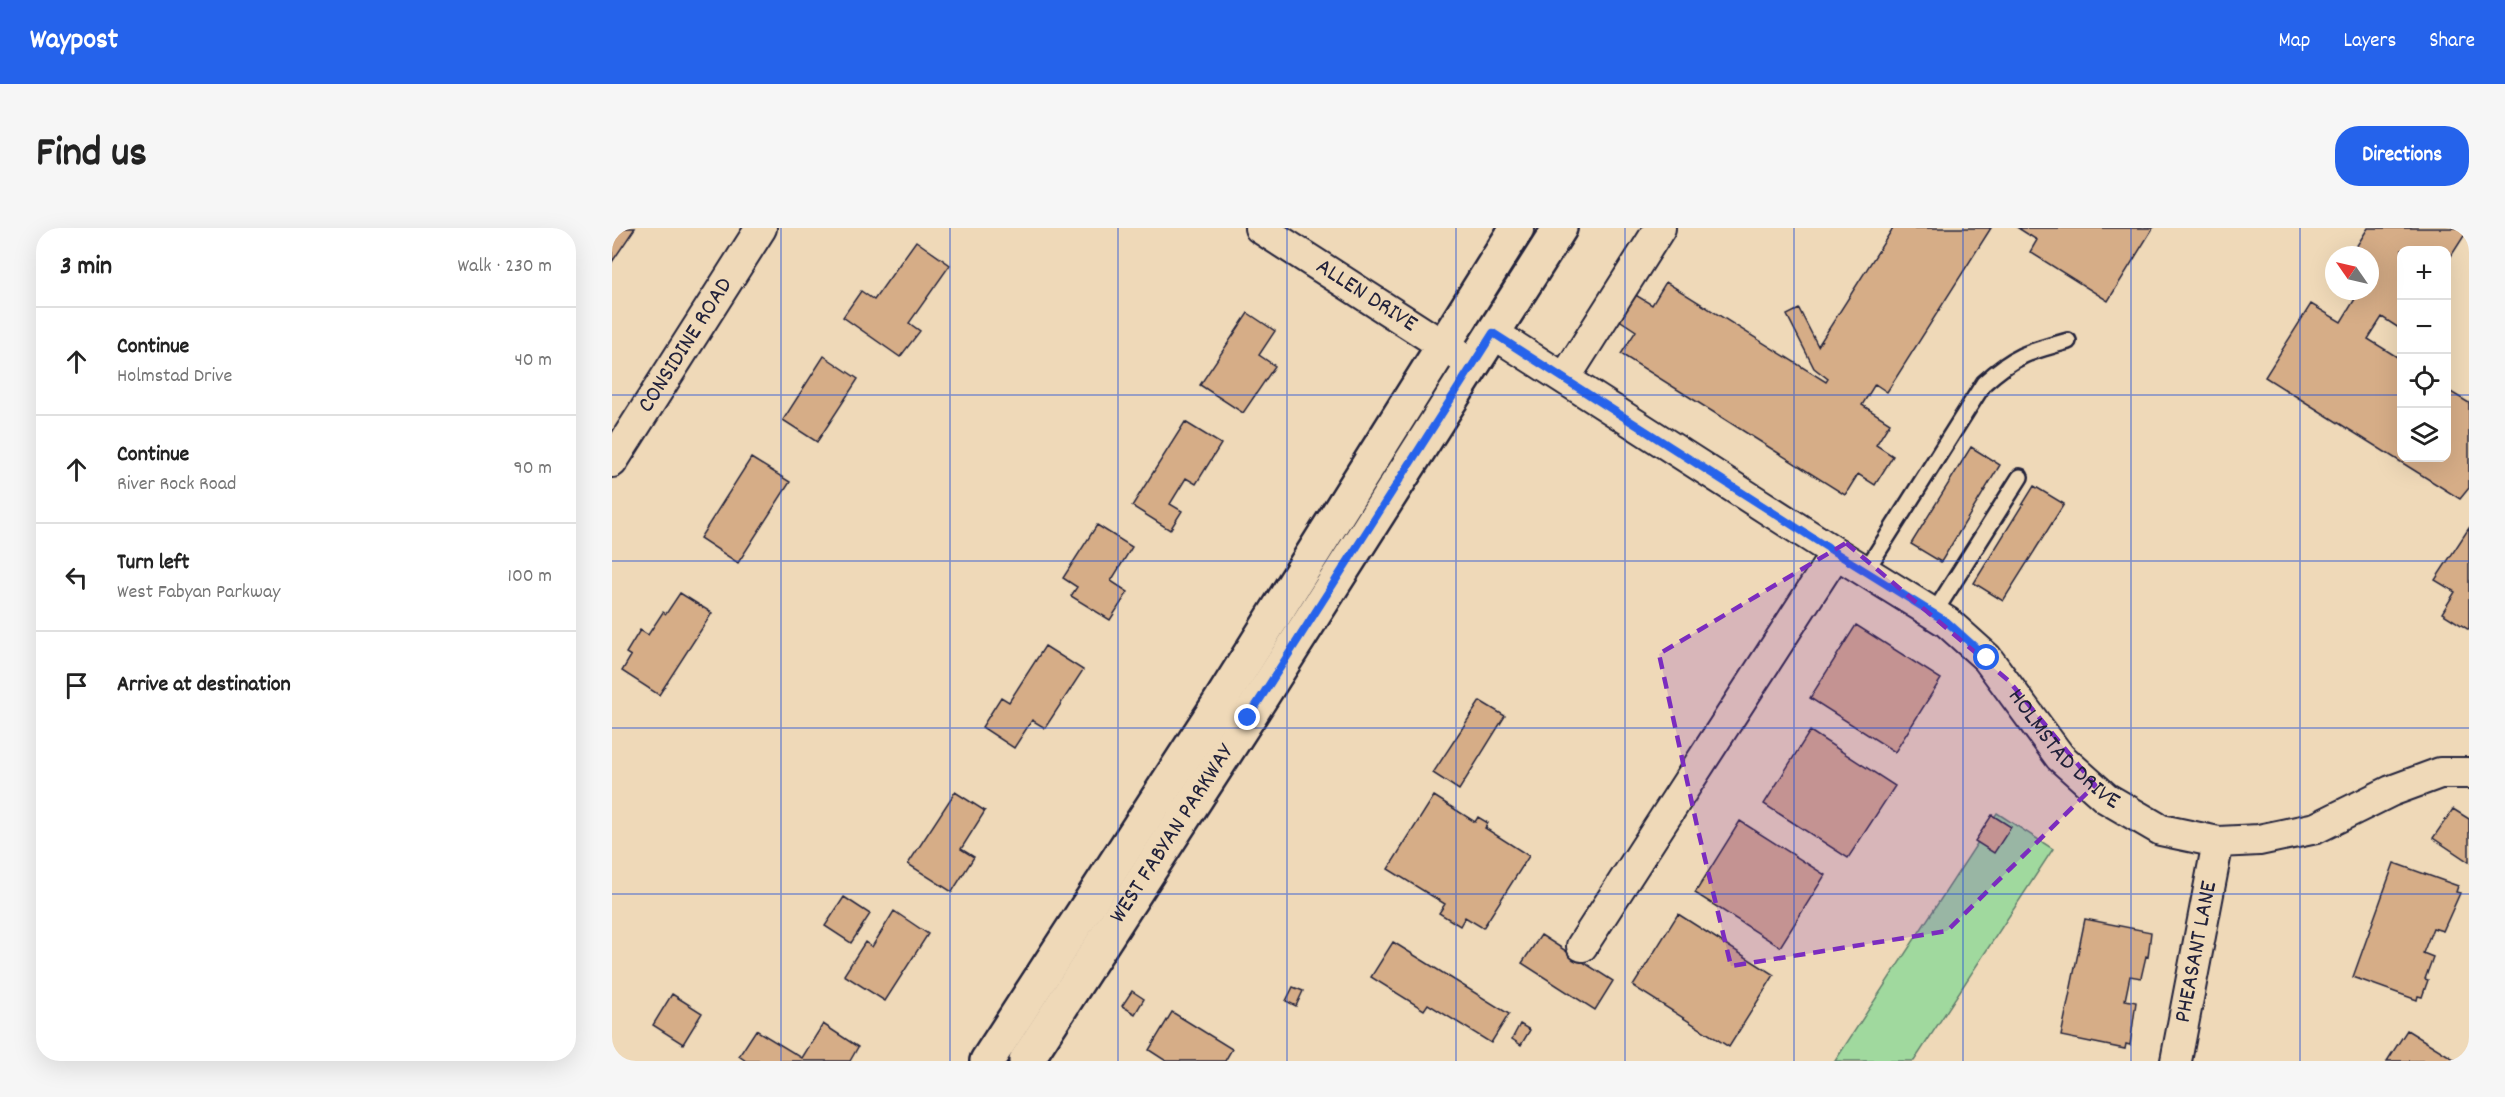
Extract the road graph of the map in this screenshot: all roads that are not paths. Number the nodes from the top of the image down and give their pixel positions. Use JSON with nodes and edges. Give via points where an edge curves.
{"nodes":[{"id":1,"x":761,"y":228,"type":"edge"},
{"id":2,"x":1260,"y":228,"type":"edge"},
{"id":3,"x":1517,"y":228,"type":"edge"},
{"id":4,"x":1560,"y":228,"type":"edge"},
{"id":5,"x":1660,"y":228,"type":"edge"},
{"id":6,"x":1493,"y":333,"type":"junction"},
{"id":7,"x":2068,"y":341,"type":"dead end"},
{"id":8,"x":1443,"y":345,"type":"junction"},
{"id":9,"x":1472,"y":364,"type":"junction"},
{"id":10,"x":1565,"y":378,"type":"junction"},
{"id":11,"x":612,"y":462,"type":"edge"},
{"id":12,"x":2020,"y":477,"type":"dead end"},
{"id":13,"x":1836,"y":553,"type":"junction"},
{"id":14,"x":1865,"y":572,"type":"junction"},
{"id":15,"x":1934,"y":613,"type":"junction"},
{"id":16,"x":2469,"y":773,"type":"edge"},
{"id":17,"x":2218,"y":842,"type":"junction"},
{"id":18,"x":1581,"y":946,"type":"dead end"},
{"id":19,"x":987,"y":1061,"type":"edge"},
{"id":20,"x":1026,"y":1061,"type":"edge"},
{"id":21,"x":2176,"y":1061,"type":"edge"}],
"edges":[{"from":1,"to":11,"type":"street","name":"CONSIDINE ROAD"},
{"from":2,"to":8,"type":"street","name":"ALLEN DRIVE"},
{"from":3,"to":8,"type":"main road","name":"WEST FABYAN PARKWAY"},
{"from":4,"to":6,"type":"main road","name":"WEST FABYAN PARKWAY"},
{"from":5,"to":10,"type":"street"},
{"from":6,"to":9,"type":"main road","name":"WEST FABYAN PARKWAY"},
{"from":6,"to":10,"type":"street","name":"HOLMSTAD DRIVE"},
{"from":7,"to":14,"type":"lane","via":[[2026,352],[1984,383]]},
{"from":8,"to":9,"type":"street","name":"ALLEN DRIVE"},
{"from":8,"to":19,"type":"main road","name":"WEST FABYAN PARKWAY","via":[[1202,729]]},
{"from":9,"to":20,"type":"main road","name":"WEST FABYAN PARKWAY"},
{"from":10,"to":13,"type":"street","name":"HOLMSTAD DRIVE"},
{"from":12,"to":15,"type":"lane"},
{"from":13,"to":14,"type":"street","name":"HOLMSTAD DRIVE"},
{"from":13,"to":18,"type":"street"},
{"from":14,"to":15,"type":"street","name":"HOLMSTAD DRIVE"},
{"from":15,"to":17,"type":"street","name":"HOLMSTAD DRIVE","via":[[1987,658],[2060,757],[2106,798],[2161,830]]},
{"from":16,"to":17,"type":"street","name":"HOLMSTAD DRIVE","via":[[2440,773],[2391,791],[2316,828],[2259,840]]},
{"from":17,"to":21,"type":"street","name":"PHEASANT LANE"}]}
